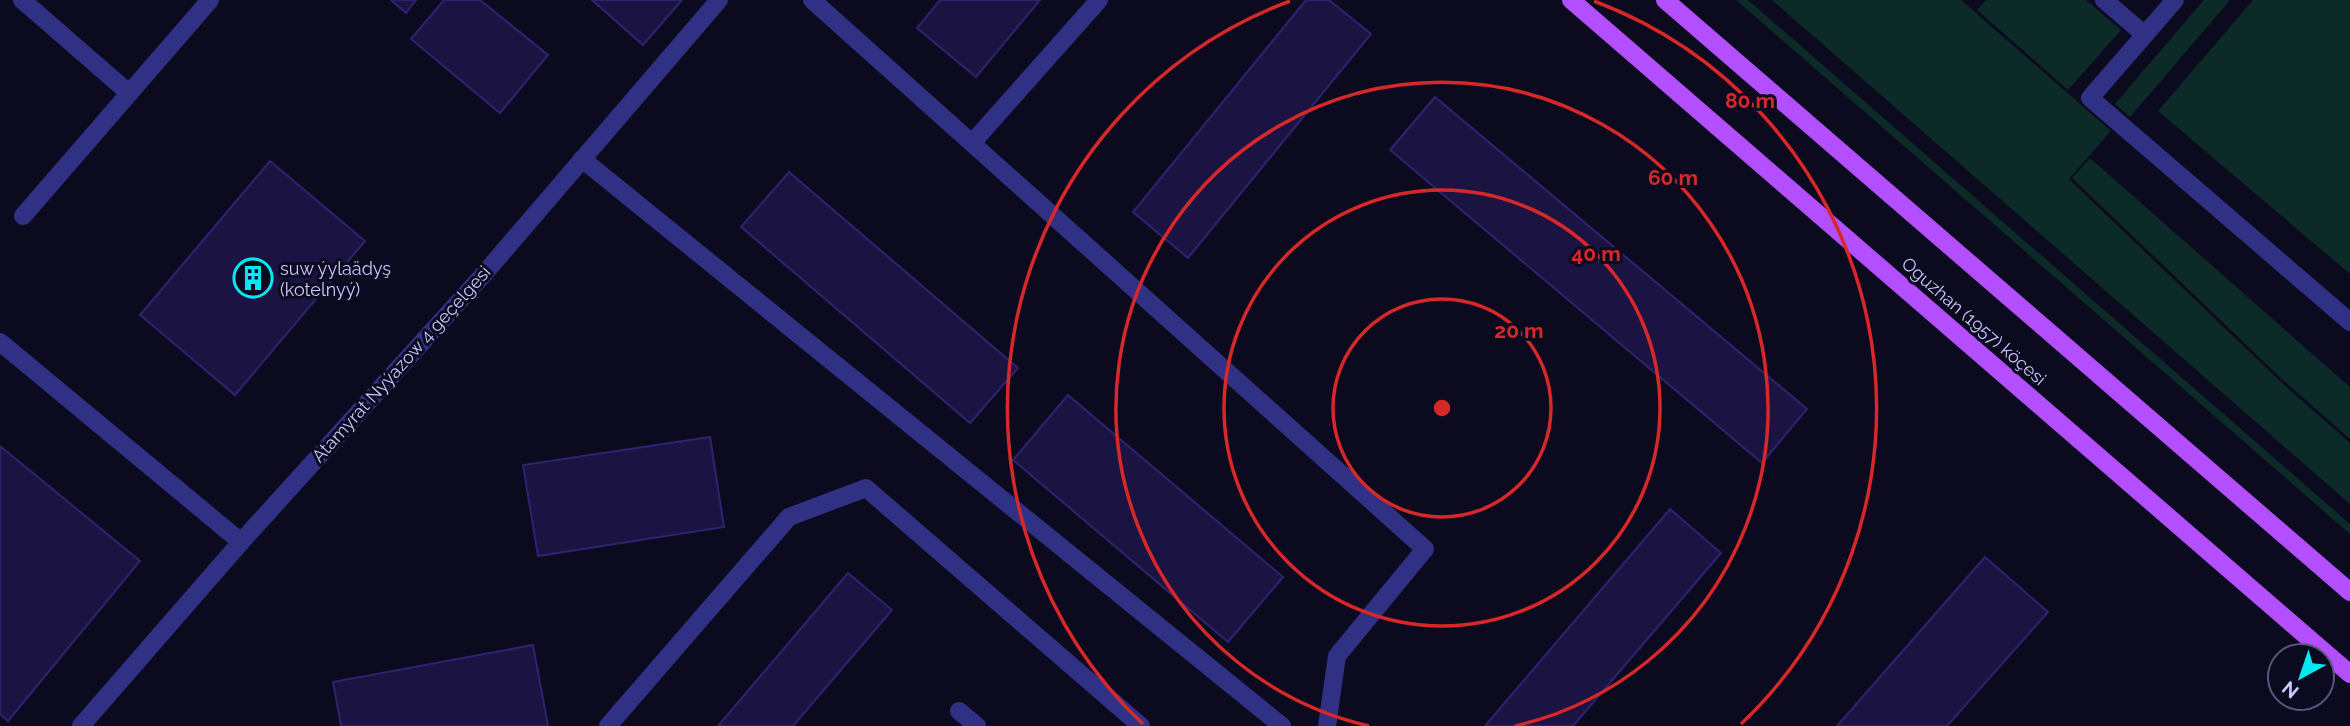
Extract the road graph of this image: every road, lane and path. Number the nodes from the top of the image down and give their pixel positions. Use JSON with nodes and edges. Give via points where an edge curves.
{"nodes":[{"id":1,"x":22,"y":0,"type":"edge"},
{"id":2,"x":210,"y":0,"type":"edge"},
{"id":3,"x":719,"y":0,"type":"edge"},
{"id":4,"x":812,"y":0,"type":"edge"},
{"id":5,"x":1099,"y":0,"type":"edge"},
{"id":6,"x":1571,"y":0,"type":"edge"},
{"id":7,"x":1665,"y":0,"type":"edge"},
{"id":8,"x":2104,"y":0,"type":"edge"},
{"id":9,"x":2175,"y":0,"type":"edge"},
{"id":10,"x":2145,"y":35,"type":"junction"},
{"id":11,"x":129,"y":93,"type":"junction"},
{"id":12,"x":972,"y":143,"type":"junction"},
{"id":13,"x":582,"y":159,"type":"junction"},
{"id":14,"x":23,"y":216,"type":"dead end"},
{"id":15,"x":2350,"y":322,"type":"edge"},
{"id":16,"x":0,"y":342,"type":"edge"},
{"id":17,"x":241,"y":542,"type":"junction"},
{"id":18,"x":2350,"y":592,"type":"edge"},
{"id":19,"x":2350,"y":674,"type":"edge"},
{"id":20,"x":959,"y":710,"type":"dead end"},
{"id":21,"x":81,"y":726,"type":"edge"},
{"id":22,"x":608,"y":726,"type":"edge"},
{"id":23,"x":977,"y":726,"type":"edge"},
{"id":24,"x":1141,"y":726,"type":"edge"},
{"id":25,"x":1282,"y":726,"type":"edge"},
{"id":26,"x":1327,"y":726,"type":"edge"}],
"edges":[{"from":1,"to":11,"type":"street"},
{"from":2,"to":11,"type":"street"},
{"from":3,"to":13,"type":"street","name":"Atamyrat Nyýazow 4 geçelgesi"},
{"from":4,"to":12,"type":"street"},
{"from":5,"to":12,"type":"street"},
{"from":6,"to":19,"type":"main road","name":"Oguzhan (1957) köçesi"},
{"from":7,"to":18,"type":"main road"},
{"from":8,"to":10,"type":"street"},
{"from":9,"to":10,"type":"street"},
{"from":10,"to":15,"type":"street","via":[[2091,98]]},
{"from":11,"to":14,"type":"street"},
{"from":12,"to":26,"type":"street","via":[[1425,549],[1337,656]]},
{"from":13,"to":17,"type":"street","name":"Atamyrat Nyýazow 4 geçelgesi"},
{"from":13,"to":25,"type":"street"},
{"from":16,"to":17,"type":"street"},
{"from":17,"to":21,"type":"street","name":"Atamyrat Nyýazow 4 geçelgesi"},
{"from":20,"to":23,"type":"street"},
{"from":22,"to":24,"type":"street","via":[[789,517],[866,488]]}]}
